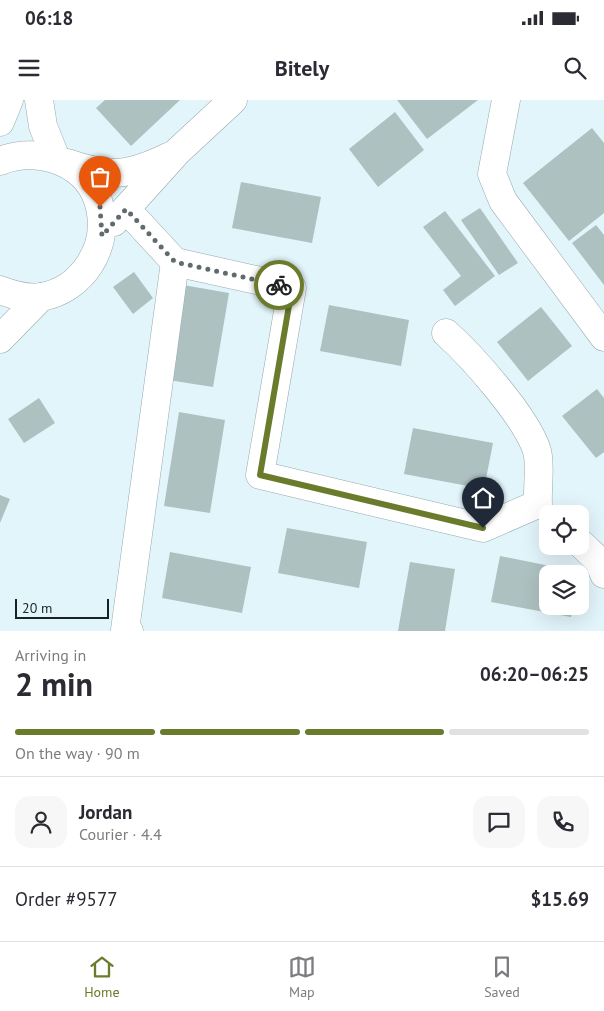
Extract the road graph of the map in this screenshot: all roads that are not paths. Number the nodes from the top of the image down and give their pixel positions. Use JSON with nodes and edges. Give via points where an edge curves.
{"nodes":[{"id":1,"x":9,"y":100,"type":"edge"},
{"id":2,"x":39,"y":100,"type":"edge"},
{"id":3,"x":233,"y":100,"type":"edge"},
{"id":4,"x":506,"y":100,"type":"edge"},
{"id":5,"x":0,"y":122,"type":"edge"},
{"id":6,"x":178,"y":152,"type":"junction"},
{"id":7,"x":0,"y":161,"type":"edge"},
{"id":8,"x":62,"y":161,"type":"junction"},
{"id":9,"x":126,"y":209,"type":"junction"},
{"id":10,"x":102,"y":236,"type":"junction"},
{"id":11,"x":175,"y":262,"type":"junction"},
{"id":12,"x":0,"y":290,"type":"edge"},
{"id":13,"x":41,"y":297,"type":"junction"},
{"id":14,"x":446,"y":333,"type":"dead end"},
{"id":15,"x":604,"y":337,"type":"edge"},
{"id":16,"x":0,"y":339,"type":"edge"},
{"id":17,"x":543,"y":505,"type":"edge"},
{"id":18,"x":539,"y":510,"type":"edge"},
{"id":19,"x":589,"y":552,"type":"edge"},
{"id":20,"x":604,"y":574,"type":"edge"},
{"id":21,"x":125,"y":631,"type":"edge"}],
"edges":[{"from":1,"to":5,"type":"street"},
{"from":2,"to":8,"type":"street","via":[[43,126]]},
{"from":3,"to":6,"type":"street"},
{"from":4,"to":15,"type":"street","via":[[492,174],[503,201]]},
{"from":6,"to":8,"type":"street","via":[[142,170],[116,173],[91,171]]},
{"from":6,"to":9,"type":"street"},
{"from":7,"to":8,"type":"street","via":[[35,154]]},
{"from":8,"to":10,"type":"street","via":[[88,182],[100,207]]},
{"from":9,"to":10,"type":"street"},
{"from":9,"to":11,"type":"street"},
{"from":10,"to":13,"type":"street","via":[[94,258],[81,276],[63,290]]},
{"from":11,"to":18,"type":"street","via":[[292,288],[260,475],[483,528]]},
{"from":11,"to":21,"type":"street"},
{"from":12,"to":13,"type":"street","via":[[16,296]]},
{"from":13,"to":16,"type":"street"},
{"from":14,"to":17,"type":"street","via":[[496,386],[519,417],[537,451]]},
{"from":19,"to":20,"type":"street","via":[[599,561]]}]}
